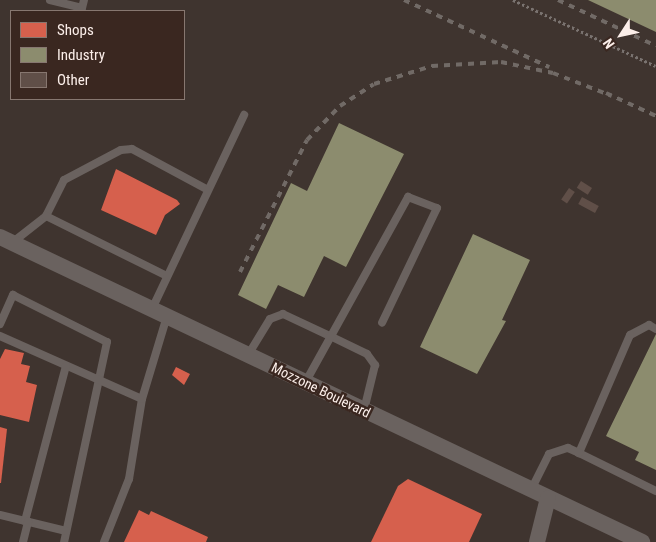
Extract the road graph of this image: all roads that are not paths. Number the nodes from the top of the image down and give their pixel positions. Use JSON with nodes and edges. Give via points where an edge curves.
{"nodes":[{"id":1,"x":50,"y":0,"type":"edge"},
{"id":2,"x":84,"y":0,"type":"edge"},
{"id":3,"x":244,"y":115,"type":"dead end"},
{"id":4,"x":208,"y":190,"type":"junction"},
{"id":5,"x":46,"y":216,"type":"junction"},
{"id":6,"x":6,"y":240,"type":"edge"},
{"id":7,"x":167,"y":276,"type":"junction"},
{"id":8,"x":152,"y":309,"type":"junction"},
{"id":9,"x":167,"y":316,"type":"junction"},
{"id":10,"x":382,"y":323,"type":"dead end"},
{"id":11,"x":0,"y":324,"type":"edge"},
{"id":12,"x":656,"y":329,"type":"edge"},
{"id":13,"x":0,"y":336,"type":"edge"},
{"id":14,"x":330,"y":336,"type":"junction"},
{"id":15,"x":248,"y":355,"type":"junction"},
{"id":16,"x":66,"y":366,"type":"junction"},
{"id":17,"x":99,"y":381,"type":"junction"},
{"id":18,"x":305,"y":382,"type":"junction"},
{"id":19,"x":142,"y":400,"type":"junction"},
{"id":20,"x":364,"y":410,"type":"junction"},
{"id":21,"x":579,"y":453,"type":"junction"},
{"id":22,"x":531,"y":490,"type":"junction"},
{"id":23,"x":656,"y":491,"type":"edge"},
{"id":24,"x":548,"y":498,"type":"junction"},
{"id":25,"x":0,"y":515,"type":"edge"},
{"id":26,"x":26,"y":521,"type":"junction"},
{"id":27,"x":66,"y":531,"type":"junction"},
{"id":28,"x":24,"y":542,"type":"edge"},
{"id":29,"x":64,"y":542,"type":"edge"},
{"id":30,"x":104,"y":542,"type":"edge"},
{"id":31,"x":537,"y":542,"type":"edge"},
{"id":32,"x":642,"y":542,"type":"edge"}],
"edges":[{"from":1,"to":2,"type":"lane","via":[[82,8]]},
{"from":3,"to":4,"type":"lane"},
{"from":4,"to":5,"type":"lane","via":[[132,149],[121,150],[64,180]]},
{"from":4,"to":7,"type":"lane"},
{"from":5,"to":6,"type":"lane"},
{"from":5,"to":7,"type":"lane"},
{"from":6,"to":8,"type":"street","name":"Mozzone Boulevard"},
{"from":7,"to":8,"type":"lane"},
{"from":8,"to":9,"type":"street","name":"Mozzone Boulevard"},
{"from":9,"to":15,"type":"street","name":"Mozzone Boulevard"},
{"from":9,"to":19,"type":"lane"},
{"from":10,"to":14,"type":"lane","via":[[437,208],[408,197]]},
{"from":11,"to":17,"type":"lane","via":[[13,295],[107,342]]},
{"from":12,"to":21,"type":"lane","via":[[649,325],[630,335]]},
{"from":13,"to":16,"type":"lane"},
{"from":14,"to":15,"type":"lane","via":[[283,314],[270,319]]},
{"from":14,"to":18,"type":"lane"},
{"from":14,"to":20,"type":"lane","via":[[367,354],[375,365]]},
{"from":15,"to":18,"type":"street","name":"Mozzone Boulevard"},
{"from":16,"to":17,"type":"lane"},
{"from":16,"to":26,"type":"lane"},
{"from":17,"to":19,"type":"lane"},
{"from":17,"to":27,"type":"lane"},
{"from":18,"to":20,"type":"street","name":"Mozzone Boulevard"},
{"from":19,"to":30,"type":"lane","via":[[129,479]]},
{"from":20,"to":22,"type":"street","name":"Mozzone Boulevard"},
{"from":21,"to":22,"type":"lane","via":[[568,448],[549,454]]},
{"from":21,"to":23,"type":"lane"},
{"from":22,"to":24,"type":"street","name":"Mozzone Boulevard"},
{"from":24,"to":31,"type":"street"},
{"from":24,"to":32,"type":"street","name":"Mozzone Boulevard"},
{"from":25,"to":26,"type":"lane"},
{"from":26,"to":27,"type":"lane"},
{"from":26,"to":28,"type":"lane"},
{"from":27,"to":29,"type":"lane"}]}
